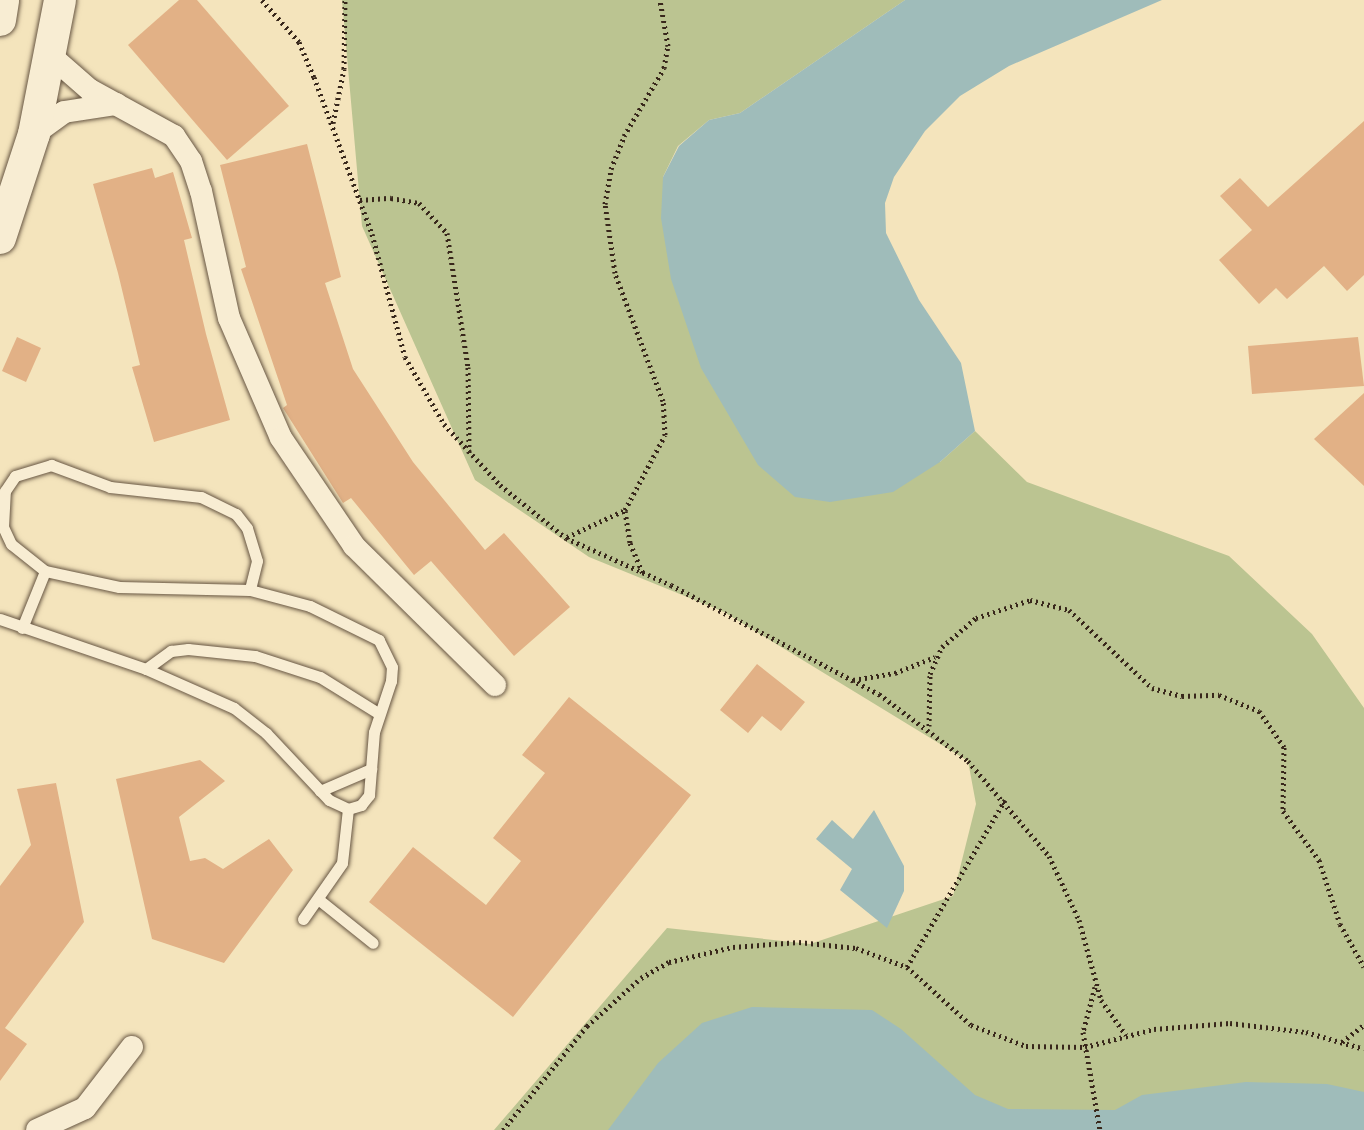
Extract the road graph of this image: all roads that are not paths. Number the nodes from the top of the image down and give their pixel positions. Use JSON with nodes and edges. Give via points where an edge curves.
{"nodes":[{"id":1,"x":3,"y":0,"type":"edge"},
{"id":2,"x":60,"y":0,"type":"edge"},
{"id":3,"x":0,"y":20,"type":"edge"},
{"id":4,"x":51,"y":56,"type":"junction"},
{"id":5,"x":121,"y":104,"type":"junction"},
{"id":6,"x":34,"y":134,"type":"junction"},
{"id":7,"x":0,"y":238,"type":"edge"},
{"id":8,"x":45,"y":571,"type":"junction"},
{"id":9,"x":250,"y":590,"type":"junction"},
{"id":10,"x":2,"y":621,"type":"edge"},
{"id":11,"x":22,"y":628,"type":"junction"},
{"id":12,"x":146,"y":669,"type":"junction"},
{"id":13,"x":495,"y":685,"type":"dead end"},
{"id":14,"x":378,"y":713,"type":"junction"},
{"id":15,"x":371,"y":769,"type":"junction"},
{"id":16,"x":320,"y":791,"type":"junction"},
{"id":17,"x":348,"y":809,"type":"junction"},
{"id":18,"x":318,"y":899,"type":"junction"},
{"id":19,"x":303,"y":919,"type":"dead end"},
{"id":20,"x":373,"y":943,"type":"dead end"},
{"id":21,"x":132,"y":1047,"type":"dead end"},
{"id":22,"x":37,"y":1130,"type":"edge"}],
"edges":[{"from":1,"to":3,"type":"street"},
{"from":2,"to":4,"type":"street"},
{"from":4,"to":5,"type":"street","via":[[90,90]]},
{"from":4,"to":6,"type":"street"},
{"from":5,"to":6,"type":"street","via":[[74,109]]},
{"from":5,"to":13,"type":"street","via":[[174,136],[191,161],[222,293],[247,367],[315,494],[398,595]]},
{"from":6,"to":7,"type":"street"},
{"from":8,"to":9,"type":"lane","via":[[119,587]]},
{"from":8,"to":9,"type":"lane","via":[[11,544],[1,509],[15,476],[51,465],[110,487],[191,494],[236,514],[254,543],[257,561]]},
{"from":8,"to":11,"type":"lane"},
{"from":9,"to":14,"type":"lane","via":[[310,606],[379,640],[392,667]]},
{"from":10,"to":11,"type":"lane"},
{"from":11,"to":12,"type":"lane"},
{"from":12,"to":14,"type":"lane","via":[[157,658],[180,650],[255,656],[320,677]]},
{"from":12,"to":16,"type":"lane","via":[[251,719]]},
{"from":14,"to":15,"type":"lane"},
{"from":15,"to":16,"type":"lane"},
{"from":15,"to":17,"type":"lane","via":[[369,795]]},
{"from":16,"to":17,"type":"lane"},
{"from":17,"to":18,"type":"lane","via":[[342,863]]},
{"from":18,"to":19,"type":"lane"},
{"from":18,"to":20,"type":"lane"},
{"from":21,"to":22,"type":"street","via":[[85,1108]]}]}
